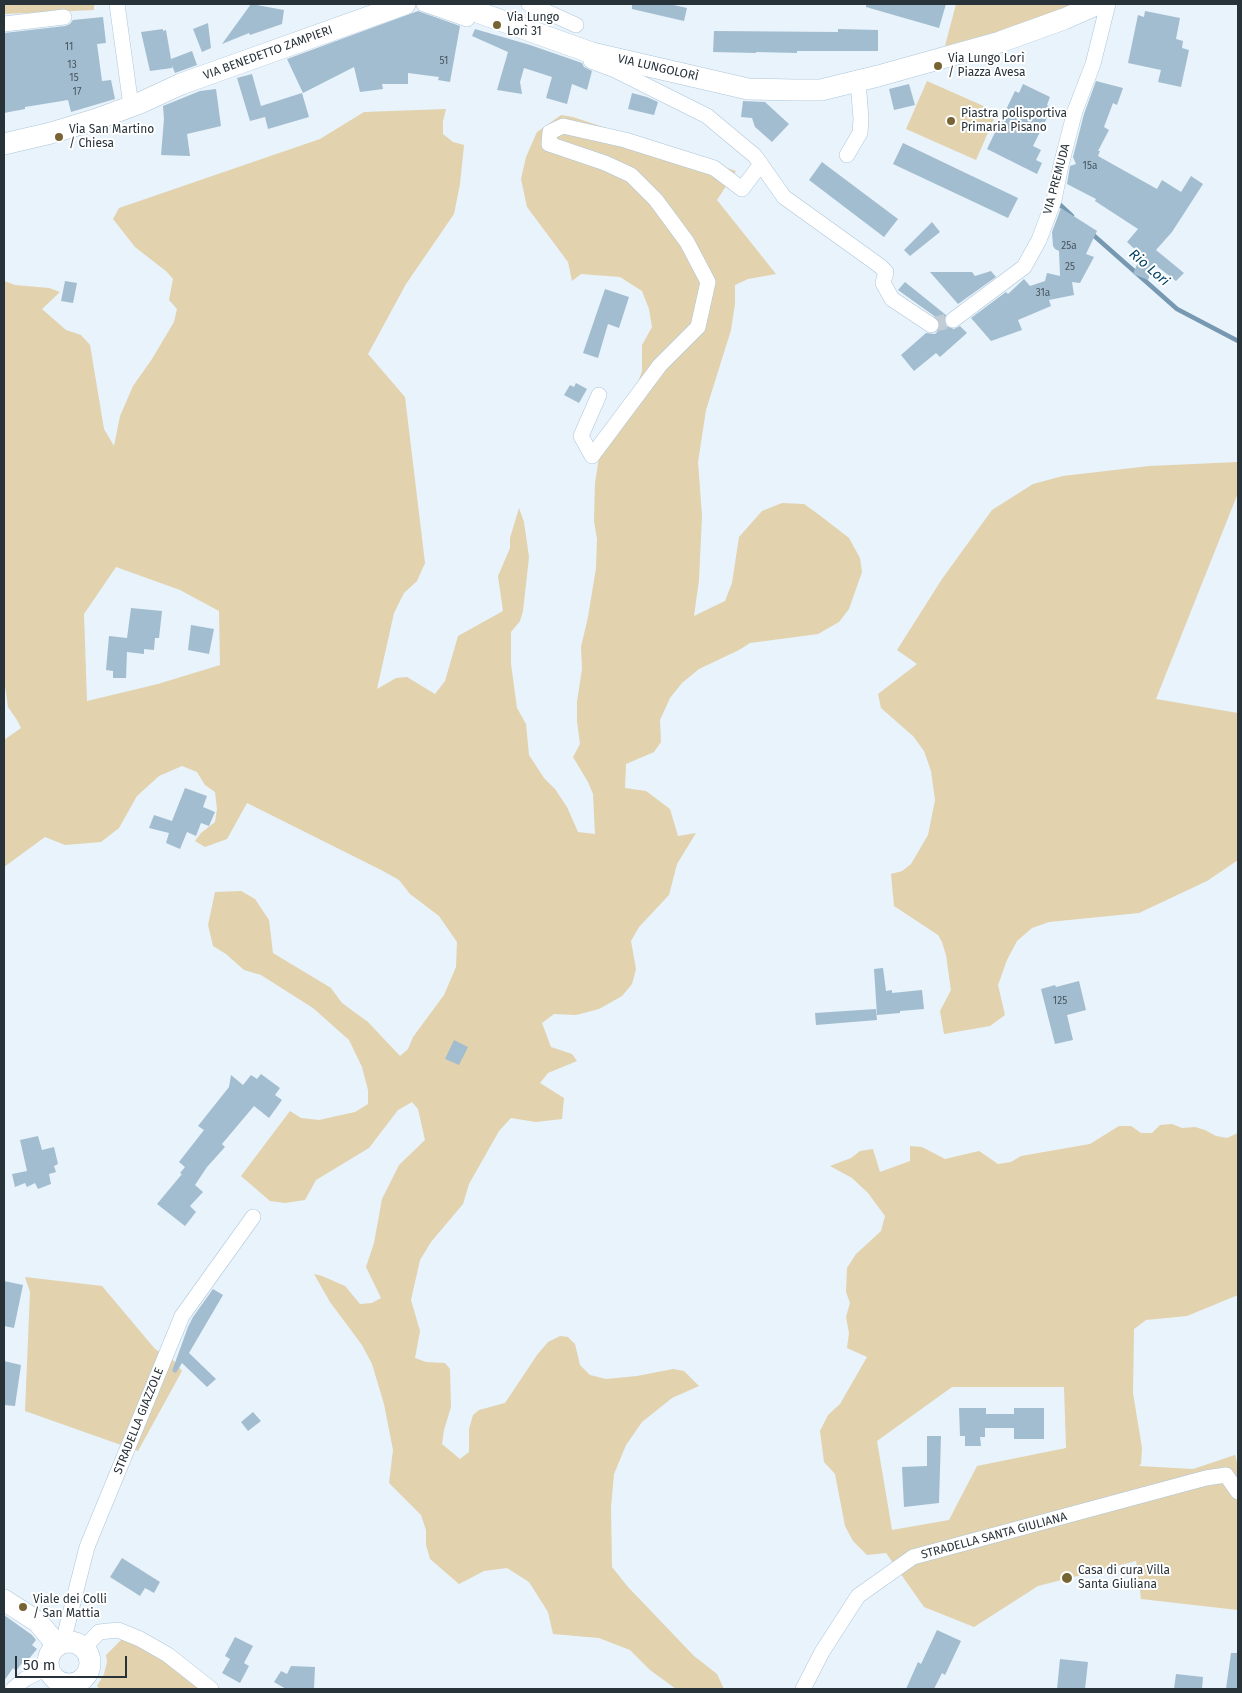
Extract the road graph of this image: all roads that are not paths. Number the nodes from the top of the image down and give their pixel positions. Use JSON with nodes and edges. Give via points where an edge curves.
{"nodes":[{"id":1,"x":117,"y":4,"type":"edge"},
{"id":2,"x":405,"y":4,"type":"edge"},
{"id":3,"x":424,"y":4,"type":"edge"},
{"id":4,"x":528,"y":4,"type":"edge"},
{"id":5,"x":1098,"y":4,"type":"edge"},
{"id":6,"x":1108,"y":4,"type":"edge"},
{"id":7,"x":462,"y":5,"type":"edge"},
{"id":8,"x":64,"y":17,"type":"dead end"},
{"id":9,"x":4,"y":24,"type":"edge"},
{"id":10,"x":576,"y":25,"type":"dead end"},
{"id":11,"x":858,"y":81,"type":"junction"},
{"id":12,"x":131,"y":106,"type":"junction"},
{"id":13,"x":4,"y":144,"type":"edge"},
{"id":14,"x":847,"y":155,"type":"dead end"},
{"id":15,"x":761,"y":164,"type":"junction"},
{"id":16,"x":953,"y":320,"type":"tunnel mouth"},
{"id":17,"x":931,"y":325,"type":"dead end"},
{"id":18,"x":598,"y":395,"type":"dead end"},
{"id":19,"x":253,"y":1217,"type":"dead end"},
{"id":20,"x":1238,"y":1492,"type":"edge"},
{"id":21,"x":4,"y":1600,"type":"edge"},
{"id":22,"x":60,"y":1644,"type":"junction"},
{"id":23,"x":84,"y":1648,"type":"junction"},
{"id":24,"x":48,"y":1667,"type":"junction"},
{"id":25,"x":70,"y":1687,"type":"edge"},
{"id":26,"x":13,"y":1689,"type":"edge"},
{"id":27,"x":210,"y":1689,"type":"edge"},
{"id":28,"x":803,"y":1689,"type":"edge"}],
"edges":[{"from":1,"to":12,"type":"street"},
{"from":2,"to":12,"type":"street","name":"VIA BENEDETTO ZAMPIERI","via":[[181,84]]},
{"from":3,"to":15,"type":"street","name":"VIA LUNGOLORÌ","via":[[615,70],[707,116]]},
{"from":4,"to":10,"type":"street"},
{"from":5,"to":11,"type":"street","name":"VIA LUNGOLORÌ","via":[[1000,42]]},
{"from":6,"to":16,"type":"street","name":"VIA PREMUDA","via":[[1093,64],[1075,111],[1054,200],[1039,240],[1024,267]]},
{"from":7,"to":11,"type":"street","name":"VIA LUNGOLORÌ","via":[[592,53],[748,89],[821,90]]},
{"from":8,"to":9,"type":"street"},
{"from":11,"to":14,"type":"street","via":[[860,133]]},
{"from":12,"to":13,"type":"street","name":"VIA BENEDETTO ZAMPIERI","via":[[51,133]]},
{"from":15,"to":17,"type":"street","via":[[784,197],[880,266],[886,272],[883,283],[892,299]]},
{"from":15,"to":18,"type":"street","via":[[742,188],[714,168],[625,140],[563,126],[550,132],[549,144],[631,175],[656,200],[687,242],[708,282],[698,327],[660,365],[592,456],[580,436]]},
{"from":19,"to":22,"type":"street","name":"STRADELLA GIAZZOLE","via":[[182,1316],[87,1547]]},
{"from":20,"to":28,"type":"street","name":"STRADELLA SANTA GIULIANA","via":[[1226,1475],[1206,1478],[913,1557],[858,1596]]},
{"from":21,"to":22,"type":"street","via":[[38,1622]]},
{"from":22,"to":23,"type":"street","via":[[78,1643]]},
{"from":22,"to":24,"type":"street","via":[[51,1652]]},
{"from":23,"to":25,"type":"street","via":[[90,1656],[91,1666],[83,1679]]},
{"from":23,"to":27,"type":"street","via":[[100,1632],[118,1630],[140,1638],[168,1655]]},
{"from":24,"to":25,"type":"street","via":[[55,1679]]},
{"from":24,"to":26,"type":"street"}]}
